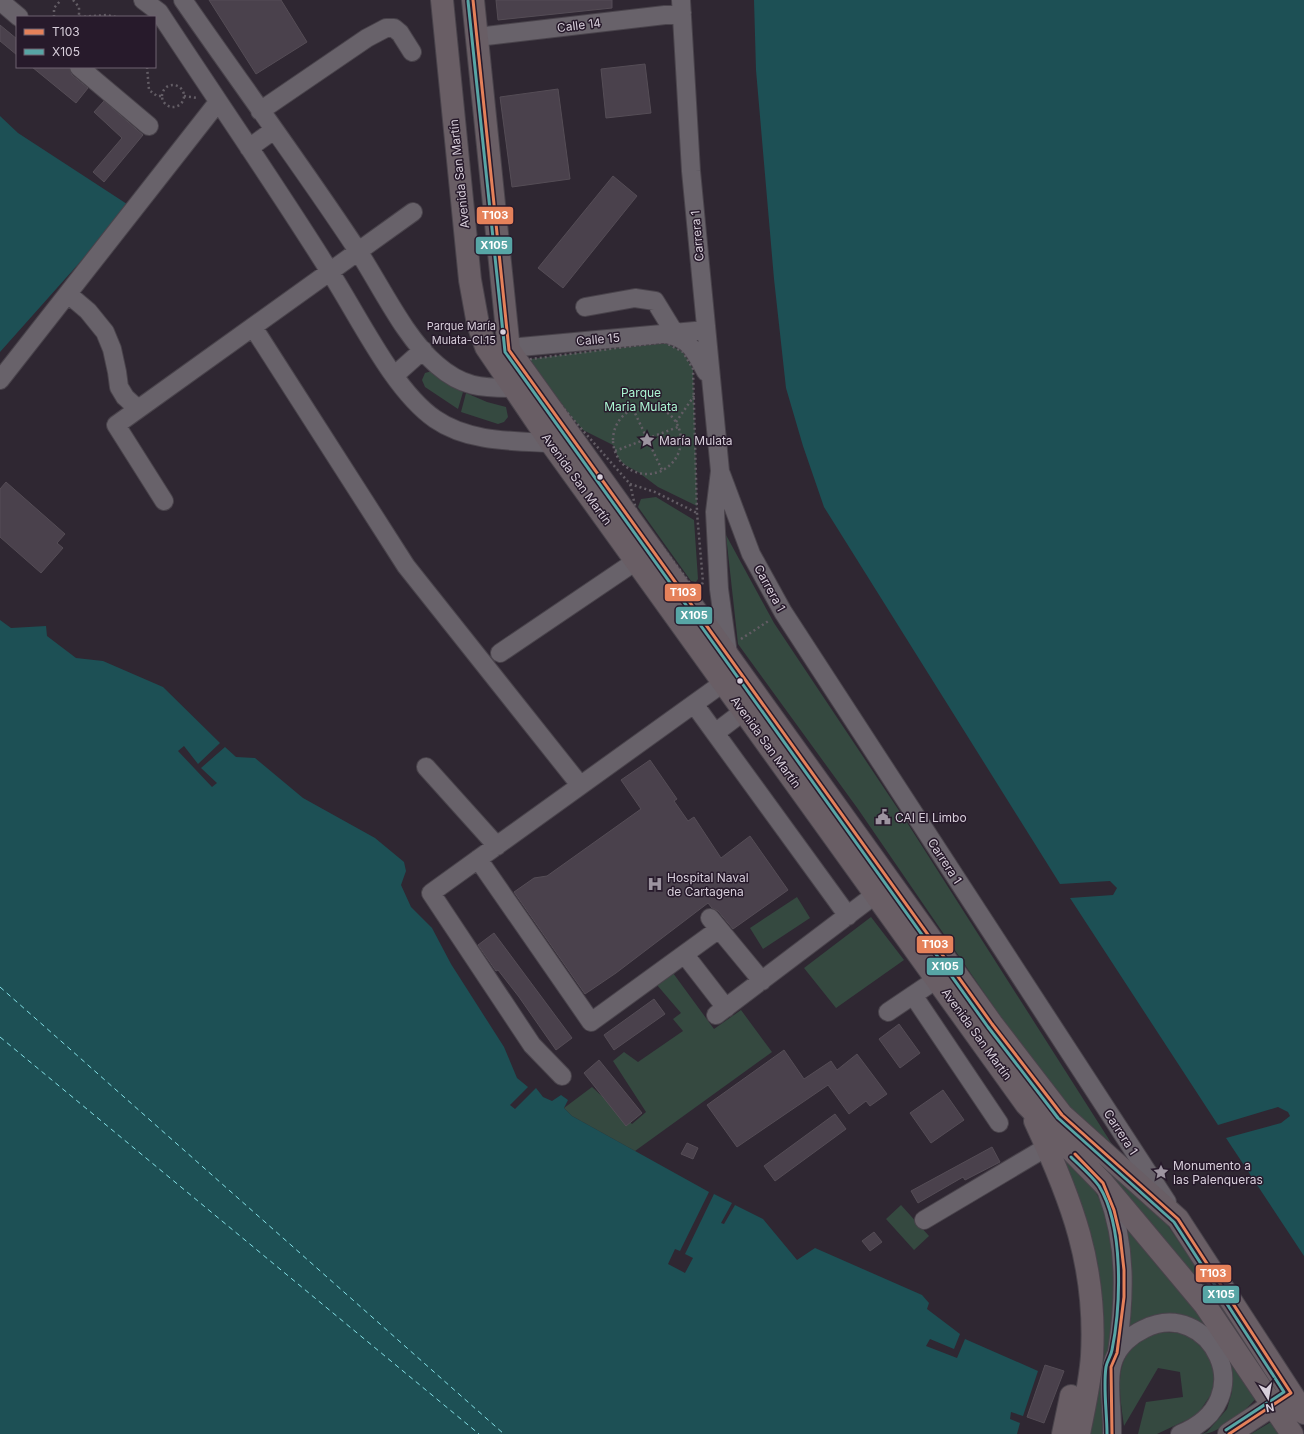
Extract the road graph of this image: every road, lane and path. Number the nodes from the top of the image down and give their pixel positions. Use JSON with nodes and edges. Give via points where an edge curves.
{"nodes":[{"id":1,"x":61,"y":0,"type":"edge"},
{"id":2,"x":73,"y":0,"type":"edge"},
{"id":3,"x":143,"y":0,"type":"edge"},
{"id":4,"x":183,"y":0,"type":"edge"},
{"id":5,"x":442,"y":0,"type":"edge"},
{"id":6,"x":473,"y":0,"type":"edge"},
{"id":7,"x":0,"y":1,"type":"edge"},
{"id":8,"x":681,"y":6,"type":"edge"},
{"id":9,"x":18,"y":16,"type":"edge"},
{"id":10,"x":54,"y":16,"type":"edge"},
{"id":11,"x":79,"y":16,"type":"edge"},
{"id":12,"x":92,"y":16,"type":"edge"},
{"id":13,"x":111,"y":16,"type":"edge"},
{"id":14,"x":477,"y":39,"type":"junction"},
{"id":15,"x":412,"y":52,"type":"dead end"},
{"id":16,"x":79,"y":68,"type":"edge"},
{"id":17,"x":147,"y":68,"type":"edge"},
{"id":18,"x":162,"y":96,"type":"junction"},
{"id":19,"x":256,"y":105,"type":"junction"},
{"id":20,"x":223,"y":108,"type":"junction"},
{"id":21,"x":149,"y":126,"type":"dead end"},
{"id":22,"x":274,"y":130,"type":"junction"},
{"id":23,"x":249,"y":148,"type":"junction"},
{"id":24,"x":413,"y":212,"type":"dead end"},
{"id":25,"x":358,"y":251,"type":"junction"},
{"id":26,"x":330,"y":271,"type":"junction"},
{"id":27,"x":68,"y":294,"type":"junction"},
{"id":28,"x":585,"y":306,"type":"dead end"},
{"id":29,"x":253,"y":326,"type":"junction"},
{"id":30,"x":706,"y":330,"type":"junction"},
{"id":31,"x":668,"y":333,"type":"junction"},
{"id":32,"x":423,"y":350,"type":"junction"},
{"id":33,"x":501,"y":354,"type":"junction"},
{"id":34,"x":395,"y":375,"type":"junction"},
{"id":35,"x":710,"y":378,"type":"junction"},
{"id":36,"x":0,"y":380,"type":"edge"},
{"id":37,"x":513,"y":388,"type":"junction"},
{"id":38,"x":694,"y":395,"type":"junction"},
{"id":39,"x":138,"y":409,"type":"junction"},
{"id":40,"x":633,"y":409,"type":"junction"},
{"id":41,"x":676,"y":422,"type":"junction"},
{"id":42,"x":678,"y":427,"type":"junction"},
{"id":43,"x":647,"y":440,"type":"junction"},
{"id":44,"x":551,"y":443,"type":"junction"},
{"id":45,"x":615,"y":451,"type":"junction"},
{"id":46,"x":662,"y":470,"type":"junction"},
{"id":47,"x":720,"y":471,"type":"junction"},
{"id":48,"x":630,"y":484,"type":"junction"},
{"id":49,"x":164,"y":501,"type":"dead end"},
{"id":50,"x":697,"y":513,"type":"junction"},
{"id":51,"x":636,"y":561,"type":"junction"},
{"id":52,"x":783,"y":612,"type":"junction"},
{"id":53,"x":731,"y":649,"type":"junction"},
{"id":54,"x":500,"y":653,"type":"dead end"},
{"id":55,"x":724,"y":683,"type":"junction"},
{"id":56,"x":694,"y":704,"type":"junction"},
{"id":57,"x":744,"y":711,"type":"junction"},
{"id":58,"x":715,"y":733,"type":"junction"},
{"id":59,"x":426,"y":767,"type":"dead end"},
{"id":60,"x":580,"y":786,"type":"junction"},
{"id":61,"x":497,"y":846,"type":"junction"},
{"id":62,"x":478,"y":859,"type":"junction"},
{"id":63,"x":876,"y":894,"type":"junction"},
{"id":64,"x":848,"y":916,"type":"junction"},
{"id":65,"x":685,"y":955,"type":"junction"},
{"id":66,"x":937,"y":979,"type":"junction"},
{"id":67,"x":762,"y":981,"type":"junction"},
{"id":68,"x":913,"y":995,"type":"junction"},
{"id":69,"x":888,"y":1012,"type":"dead end"},
{"id":70,"x":562,"y":1076,"type":"dead end"},
{"id":71,"x":999,"y":1123,"type":"dead end"},
{"id":72,"x":1061,"y":1138,"type":"junction"},
{"id":73,"x":1103,"y":1183,"type":"junction"},
{"id":74,"x":1178,"y":1219,"type":"junction"},
{"id":75,"x":924,"y":1220,"type":"dead end"},
{"id":76,"x":1092,"y":1319,"type":"junction"},
{"id":77,"x":1117,"y":1353,"type":"junction"},
{"id":78,"x":1291,"y":1393,"type":"junction"},
{"id":79,"x":1273,"y":1405,"type":"junction"},
{"id":80,"x":1304,"y":1413,"type":"edge"},
{"id":81,"x":1063,"y":1434,"type":"edge"},
{"id":82,"x":1079,"y":1434,"type":"edge"},
{"id":83,"x":1112,"y":1434,"type":"edge"},
{"id":84,"x":1180,"y":1434,"type":"edge"},
{"id":85,"x":1229,"y":1434,"type":"edge"},
{"id":86,"x":1292,"y":1434,"type":"edge"}],
"edges":[{"from":1,"to":10,"type":"path","via":[[54,8]]},
{"from":2,"to":11,"type":"path","via":[[79,7]]},
{"from":3,"to":20,"type":"street","via":[[159,12]]},
{"from":4,"to":19,"type":"street"},
{"from":5,"to":33,"type":"main road","name":"Avenida San Martín","via":[[470,280],[478,324],[486,347]]},
{"from":6,"to":14,"type":"main road","name":"Avenida San Martín"},
{"from":7,"to":9,"type":"street"},
{"from":8,"to":14,"type":"street","name":"Calle 14"},
{"from":8,"to":30,"type":"street","name":"Carrera 1","via":[[691,171]]},
{"from":12,"to":13,"type":"path"},
{"from":14,"to":33,"type":"main road","name":"Avenida San Martín"},
{"from":15,"to":19,"type":"street","via":[[400,33],[394,28],[386,28]]},
{"from":16,"to":21,"type":"street"},
{"from":17,"to":18,"type":"path","via":[[149,90],[157,96]]},
{"from":18,"to":18,"type":"path","via":[[168,106],[175,107],[182,103],[184,96],[182,90],[173,85],[164,89]]},
{"from":19,"to":20,"type":"street"},
{"from":19,"to":22,"type":"street"},
{"from":20,"to":23,"type":"street"},
{"from":20,"to":27,"type":"street"},
{"from":22,"to":23,"type":"street"},
{"from":22,"to":25,"type":"street"},
{"from":23,"to":26,"type":"street"},
{"from":24,"to":25,"type":"street"},
{"from":25,"to":26,"type":"street"},
{"from":25,"to":32,"type":"street"},
{"from":26,"to":29,"type":"street"},
{"from":26,"to":34,"type":"street"},
{"from":27,"to":36,"type":"street"},
{"from":27,"to":39,"type":"street","via":[[88,311],[105,332],[118,372],[119,387]]},
{"from":28,"to":31,"type":"street","via":[[635,298],[655,300]]},
{"from":29,"to":39,"type":"street"},
{"from":29,"to":60,"type":"street","via":[[406,566]]},
{"from":30,"to":31,"type":"street","name":"Calle 15"},
{"from":30,"to":35,"type":"street","name":"Carrera 1"},
{"from":31,"to":33,"type":"street","name":"Calle 15","via":[[520,347]]},
{"from":31,"to":35,"type":"street","via":[[692,346]]},
{"from":32,"to":34,"type":"street"},
{"from":32,"to":37,"type":"street","via":[[436,365],[467,383],[483,388]]},
{"from":33,"to":37,"type":"main road","name":"Avenida San Martín"},
{"from":33,"to":53,"type":"main road","name":"Avenida San Martín"},
{"from":34,"to":44,"type":"street","via":[[413,400],[435,419],[455,430],[500,440]]},
{"from":35,"to":47,"type":"street","name":"Carrera 1"},
{"from":37,"to":44,"type":"main road","name":"Avenida San Martín"},
{"from":38,"to":41,"type":"path"},
{"from":38,"to":48,"type":"path","via":[[693,369],[683,352],[664,342],[531,359],[528,368]]},
{"from":38,"to":50,"type":"path"},
{"from":39,"to":49,"type":"street","via":[[116,425]]},
{"from":40,"to":41,"type":"path","via":[[654,407],[668,413]]},
{"from":40,"to":43,"type":"path"},
{"from":40,"to":45,"type":"path","via":[[617,424],[613,438]]},
{"from":41,"to":42,"type":"path"},
{"from":42,"to":43,"type":"path"},
{"from":42,"to":46,"type":"path","via":[[681,442],[679,450],[672,462]]},
{"from":43,"to":45,"type":"path"},
{"from":43,"to":46,"type":"path"},
{"from":44,"to":51,"type":"main road","name":"Avenida San Martín"},
{"from":45,"to":46,"type":"path","via":[[619,459],[631,469],[648,473]]},
{"from":47,"to":52,"type":"street","name":"Carrera 1","via":[[751,554]]},
{"from":47,"to":53,"type":"street","name":"Carrera 1","via":[[715,512],[719,590]]},
{"from":48,"to":50,"type":"path","via":[[655,492]]},
{"from":48,"to":50,"type":"path","via":[[637,514],[693,587],[700,589],[703,582]]},
{"from":51,"to":54,"type":"street"},
{"from":51,"to":55,"type":"main road","name":"Avenida San Martín"},
{"from":52,"to":53,"type":"path"},
{"from":52,"to":74,"type":"street","name":"Carrera 1"},
{"from":53,"to":55,"type":"street","name":"Carrera 1"},
{"from":53,"to":72,"type":"main road","name":"Avenida San Martín","via":[[992,1024],[1051,1102]]},
{"from":55,"to":56,"type":"street"},
{"from":55,"to":57,"type":"main road","name":"Avenida San Martín"},
{"from":56,"to":58,"type":"street"},
{"from":56,"to":60,"type":"street"},
{"from":57,"to":58,"type":"street"},
{"from":57,"to":63,"type":"main road","name":"Avenida San Martín"},
{"from":58,"to":64,"type":"street"},
{"from":59,"to":61,"type":"street"},
{"from":60,"to":61,"type":"street"},
{"from":61,"to":62,"type":"street"},
{"from":62,"to":65,"type":"street","via":[[591,1022]]},
{"from":62,"to":70,"type":"street","via":[[431,893],[532,1045]]},
{"from":63,"to":64,"type":"street"},
{"from":63,"to":66,"type":"main road","name":"Avenida San Martín"},
{"from":64,"to":67,"type":"street"},
{"from":65,"to":67,"type":"street","via":[[715,923]]},
{"from":65,"to":67,"type":"street","via":[[721,1012]]},
{"from":66,"to":68,"type":"street"},
{"from":66,"to":72,"type":"main road","name":"Avenida San Martín","via":[[1026,1104]]},
{"from":68,"to":69,"type":"street"},
{"from":68,"to":71,"type":"street"},
{"from":72,"to":73,"type":"main road","name":"Avenida San Martín"},
{"from":72,"to":74,"type":"main road","name":"Avenida San Martín"},
{"from":72,"to":75,"type":"street"},
{"from":72,"to":76,"type":"main road","via":[[1068,1194],[1078,1227],[1090,1287]]},
{"from":73,"to":77,"type":"street","via":[[1114,1210],[1124,1270],[1124,1297]]},
{"from":73,"to":79,"type":"main road","name":"Avenida San Martín","via":[[1205,1305]]},
{"from":74,"to":78,"type":"main road","name":"Avenida San Martín"},
{"from":76,"to":81,"type":"main road","via":[[1078,1366]]},
{"from":76,"to":82,"type":"main road","via":[[1090,1375]]},
{"from":77,"to":83,"type":"street","via":[[1111,1367]]},
{"from":77,"to":84,"type":"street","via":[[1136,1333],[1148,1327],[1166,1324],[1196,1330],[1215,1349],[1220,1362],[1223,1386],[1220,1401],[1205,1420]]},
{"from":78,"to":79,"type":"main road"},
{"from":78,"to":80,"type":"main road","name":"Avenida San Martín"},
{"from":79,"to":85,"type":"main road"},
{"from":79,"to":86,"type":"main road","name":"Avenida San Martín"}]}
